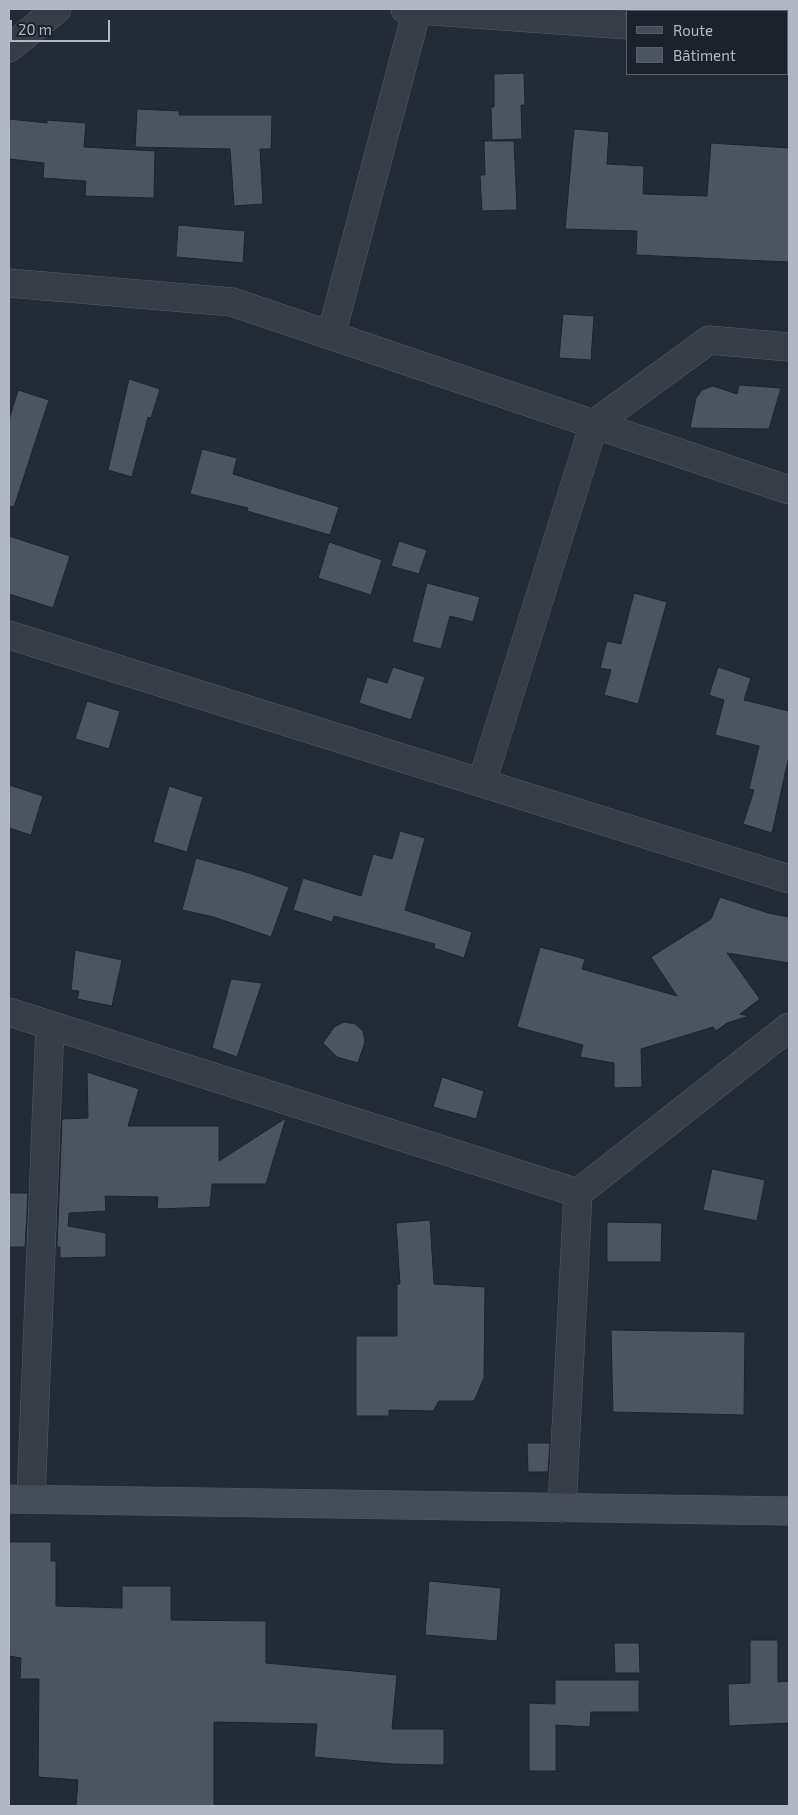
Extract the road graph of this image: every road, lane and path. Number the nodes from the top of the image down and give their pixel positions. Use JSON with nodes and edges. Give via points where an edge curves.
{"nodes":[{"id":1,"x":56,"y":9,"type":"edge"},
{"id":2,"x":411,"y":9,"type":"edge"},
{"id":3,"x":626,"y":25,"type":"edge"},
{"id":4,"x":9,"y":48,"type":"edge"},
{"id":5,"x":9,"y":284,"type":"edge"},
{"id":6,"x":330,"y":335,"type":"junction"},
{"id":7,"x":789,"y":346,"type":"edge"},
{"id":8,"x":594,"y":424,"type":"junction"},
{"id":9,"x":789,"y":490,"type":"edge"},
{"id":10,"x":9,"y":635,"type":"edge"},
{"id":11,"x":482,"y":782,"type":"junction"},
{"id":12,"x":789,"y":879,"type":"edge"},
{"id":13,"x":9,"y":1012,"type":"edge"},
{"id":14,"x":50,"y":1025,"type":"junction"},
{"id":15,"x":789,"y":1027,"type":"edge"},
{"id":16,"x":578,"y":1193,"type":"junction"},
{"id":17,"x":20,"y":1499,"type":"edge"},
{"id":18,"x":562,"y":1508,"type":"junction"},
{"id":19,"x":789,"y":1511,"type":"edge"}],
"edges":[{"from":1,"to":4,"type":"street"},
{"from":2,"to":3,"type":"street"},
{"from":2,"to":6,"type":"street"},
{"from":5,"to":6,"type":"street","via":[[232,302]]},
{"from":6,"to":8,"type":"street"},
{"from":7,"to":8,"type":"street","via":[[709,340]]},
{"from":8,"to":9,"type":"street"},
{"from":8,"to":11,"type":"street"},
{"from":10,"to":11,"type":"street"},
{"from":11,"to":12,"type":"street"},
{"from":13,"to":14,"type":"street"},
{"from":14,"to":16,"type":"street"},
{"from":14,"to":17,"type":"street"},
{"from":15,"to":16,"type":"street"},
{"from":16,"to":18,"type":"street"},
{"from":17,"to":18,"type":"street"},
{"from":18,"to":19,"type":"street"}]}
